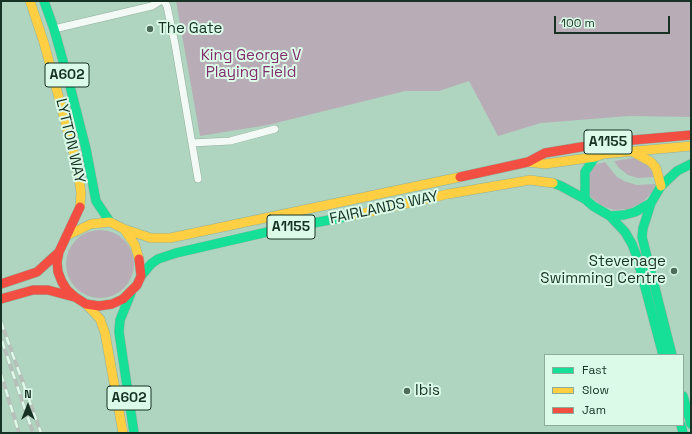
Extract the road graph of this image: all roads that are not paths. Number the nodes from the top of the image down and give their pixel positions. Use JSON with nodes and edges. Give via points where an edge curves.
{"nodes":[{"id":1,"x":30,"y":1,"type":"edge"},
{"id":2,"x":44,"y":1,"type":"edge"},
{"id":3,"x":160,"y":1,"type":"edge"},
{"id":4,"x":164,"y":1,"type":"edge"},
{"id":5,"x":54,"y":29,"type":"junction"},
{"id":6,"x":275,"y":129,"type":"dead end"},
{"id":7,"x":691,"y":135,"type":"edge"},
{"id":8,"x":192,"y":143,"type":"junction"},
{"id":9,"x":691,"y":146,"type":"edge"},
{"id":10,"x":632,"y":151,"type":"junction"},
{"id":11,"x":595,"y":157,"type":"junction"},
{"id":12,"x":528,"y":162,"type":"junction"},
{"id":13,"x":691,"y":164,"type":"edge"},
{"id":14,"x":198,"y":179,"type":"dead end"},
{"id":15,"x":661,"y":186,"type":"junction"},
{"id":16,"x":585,"y":199,"type":"junction"},
{"id":17,"x":651,"y":204,"type":"junction"},
{"id":18,"x":610,"y":216,"type":"junction"},
{"id":19,"x":110,"y":222,"type":"junction"},
{"id":20,"x":124,"y":229,"type":"junction"},
{"id":21,"x":68,"y":235,"type":"junction"},
{"id":22,"x":59,"y":252,"type":"junction"},
{"id":23,"x":141,"y":276,"type":"junction"},
{"id":24,"x":1,"y":284,"type":"edge"},
{"id":25,"x":131,"y":292,"type":"junction"},
{"id":26,"x":75,"y":298,"type":"junction"},
{"id":27,"x":1,"y":299,"type":"edge"},
{"id":28,"x":86,"y":304,"type":"junction"},
{"id":29,"x":663,"y":354,"type":"edge"},
{"id":30,"x":672,"y":354,"type":"edge"},
{"id":31,"x":684,"y":400,"type":"edge"},
{"id":32,"x":691,"y":424,"type":"edge"},
{"id":33,"x":123,"y":433,"type":"edge"},
{"id":34,"x":134,"y":433,"type":"edge"}],
"edges":[{"from":1,"to":21,"type":"main road","name":"LYTTON WAY","number":"A602","via":[[52,67],[82,193],[80,209]]},
{"from":2,"to":5,"type":"main road","name":"LYTTON WAY","number":"A602"},
{"from":3,"to":5,"type":"street","via":[[152,6]]},
{"from":4,"to":8,"type":"street","via":[[176,44]]},
{"from":5,"to":19,"type":"main road","name":"LYTTON WAY","number":"A602","via":[[80,125],[96,201]]},
{"from":6,"to":8,"type":"street","via":[[230,141]]},
{"from":7,"to":12,"type":"main road","name":"FAIRLANDS WAY","number":"A1155","via":[[588,146],[545,154]]},
{"from":8,"to":14,"type":"street"},
{"from":9,"to":10,"type":"main road","name":"FAIRLANDS WAY","number":"A1155"},
{"from":10,"to":11,"type":"main road","name":"FAIRLANDS WAY","number":"A1155"},
{"from":10,"to":15,"type":"main road","number":"A1155","via":[[651,162],[656,168]]},
{"from":11,"to":12,"type":"main road","name":"FAIRLANDS WAY","number":"A1155","via":[[545,164]]},
{"from":11,"to":16,"type":"main road","number":"A1155","via":[[585,172]]},
{"from":12,"to":20,"type":"main road","name":"FAIRLANDS WAY","number":"A1155","via":[[170,238],[151,238]]},
{"from":13,"to":15,"type":"main road","via":[[677,171]]},
{"from":15,"to":17,"type":"main road"},
{"from":16,"to":18,"type":"main road","name":"FAIRLANDS WAY","number":"A1155"},
{"from":16,"to":23,"type":"main road","name":"FAIRLANDS WAY","number":"A1155","via":[[549,182],[530,180],[496,185],[176,253],[158,259]]},
{"from":17,"to":18,"type":"main road","via":[[636,212]]},
{"from":17,"to":30,"type":"main road","via":[[642,236]]},
{"from":18,"to":29,"type":"main road","number":"A1155","via":[[625,232],[635,251]]},
{"from":19,"to":20,"type":"main road","name":"LYTTON WAY","number":"A602"},
{"from":19,"to":21,"type":"main road","via":[[90,224]]},
{"from":20,"to":23,"type":"main road","via":[[138,252]]},
{"from":21,"to":22,"type":"main road","name":"LYTTON WAY","number":"A602"},
{"from":22,"to":24,"type":"main road","via":[[37,272]]},
{"from":22,"to":26,"type":"main road","name":"LYTTON WAY","number":"A602","via":[[58,272],[67,290]]},
{"from":23,"to":25,"type":"main road","name":"LYTTON WAY","number":"A602"},
{"from":25,"to":28,"type":"main road","name":"LYTTON WAY","number":"A602","via":[[112,304]]},
{"from":25,"to":34,"type":"main road","number":"A602","via":[[120,320],[119,332]]},
{"from":26,"to":27,"type":"main road","via":[[48,290],[33,290]]},
{"from":26,"to":28,"type":"main road","name":"LYTTON WAY","number":"A602"},
{"from":28,"to":33,"type":"main road","number":"A602","via":[[100,319],[105,333]]},
{"from":31,"to":32,"type":"main road"}]}
